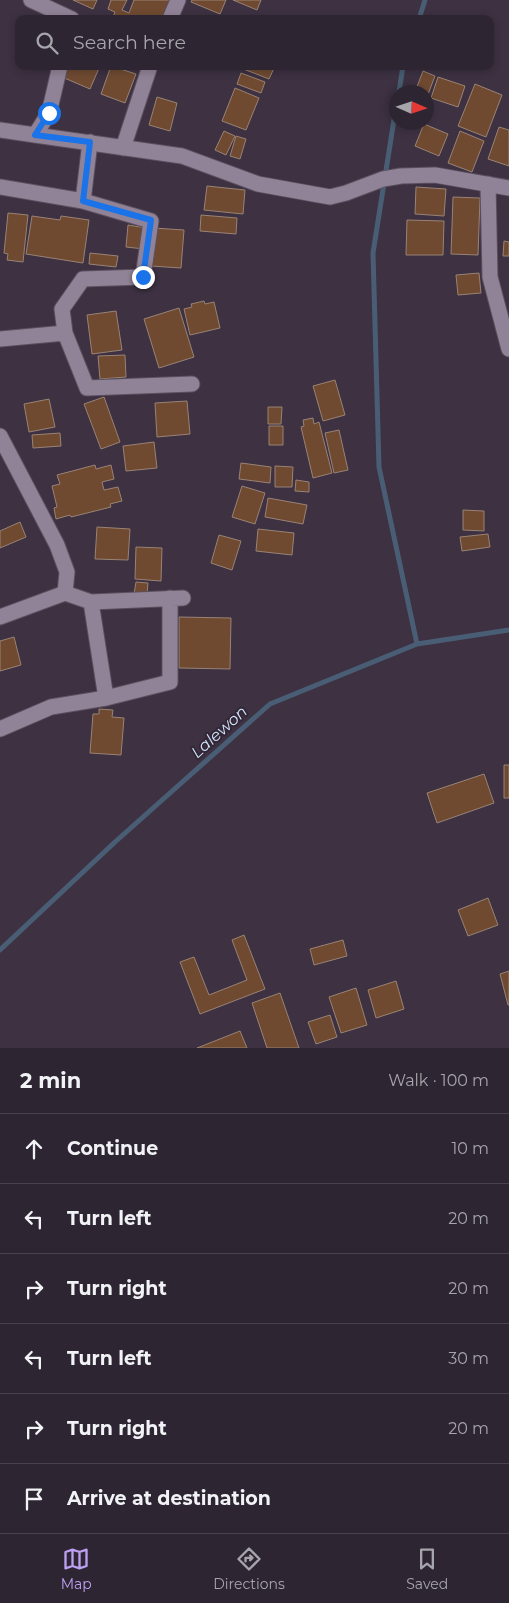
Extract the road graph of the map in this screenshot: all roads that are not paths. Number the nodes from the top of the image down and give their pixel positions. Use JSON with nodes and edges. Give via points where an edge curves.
{"nodes":[{"id":1,"x":31,"y":0,"type":"edge"},
{"id":2,"x":178,"y":0,"type":"edge"},
{"id":3,"x":63,"y":15,"type":"edge"},
{"id":4,"x":172,"y":15,"type":"edge"},
{"id":5,"x":59,"y":70,"type":"edge"},
{"id":6,"x":149,"y":70,"type":"edge"},
{"id":7,"x":0,"y":130,"type":"edge"},
{"id":8,"x":35,"y":135,"type":"junction"},
{"id":9,"x":90,"y":142,"type":"junction"},
{"id":10,"x":123,"y":148,"type":"junction"},
{"id":11,"x":488,"y":184,"type":"junction"},
{"id":12,"x":0,"y":187,"type":"edge"},
{"id":13,"x":509,"y":188,"type":"edge"},
{"id":14,"x":83,"y":201,"type":"junction"},
{"id":15,"x":64,"y":333,"type":"junction"},
{"id":16,"x":0,"y":339,"type":"edge"},
{"id":17,"x":509,"y":349,"type":"edge"},
{"id":18,"x":192,"y":384,"type":"dead end"},
{"id":19,"x":0,"y":436,"type":"edge"},
{"id":20,"x":65,"y":593,"type":"junction"},
{"id":21,"x":91,"y":602,"type":"junction"},
{"id":22,"x":0,"y":617,"type":"edge"},
{"id":23,"x":106,"y":698,"type":"junction"},
{"id":24,"x":0,"y":729,"type":"edge"}],
"edges":[{"from":1,"to":3,"type":"street"},
{"from":2,"to":4,"type":"street"},
{"from":5,"to":8,"type":"street","via":[[49,113]]},
{"from":6,"to":10,"type":"street"},
{"from":7,"to":8,"type":"street"},
{"from":8,"to":9,"type":"street"},
{"from":9,"to":10,"type":"street"},
{"from":9,"to":14,"type":"street"},
{"from":10,"to":11,"type":"street","via":[[182,156],[258,184],[330,197],[401,176],[435,176]]},
{"from":11,"to":13,"type":"street"},
{"from":11,"to":17,"type":"street","via":[[490,277]]},
{"from":12,"to":14,"type":"street"},
{"from":14,"to":15,"type":"street","via":[[151,220],[146,258],[143,277],[83,279],[62,309]]},
{"from":15,"to":16,"type":"street"},
{"from":15,"to":18,"type":"street","via":[[87,388]]},
{"from":19,"to":20,"type":"street","via":[[57,546],[67,572]]},
{"from":20,"to":21,"type":"street"},
{"from":20,"to":22,"type":"street"},
{"from":21,"to":23,"type":"street"},
{"from":21,"to":23,"type":"street","via":[[177,598],[170,682]]},
{"from":23,"to":24,"type":"street","via":[[51,707]]}]}
